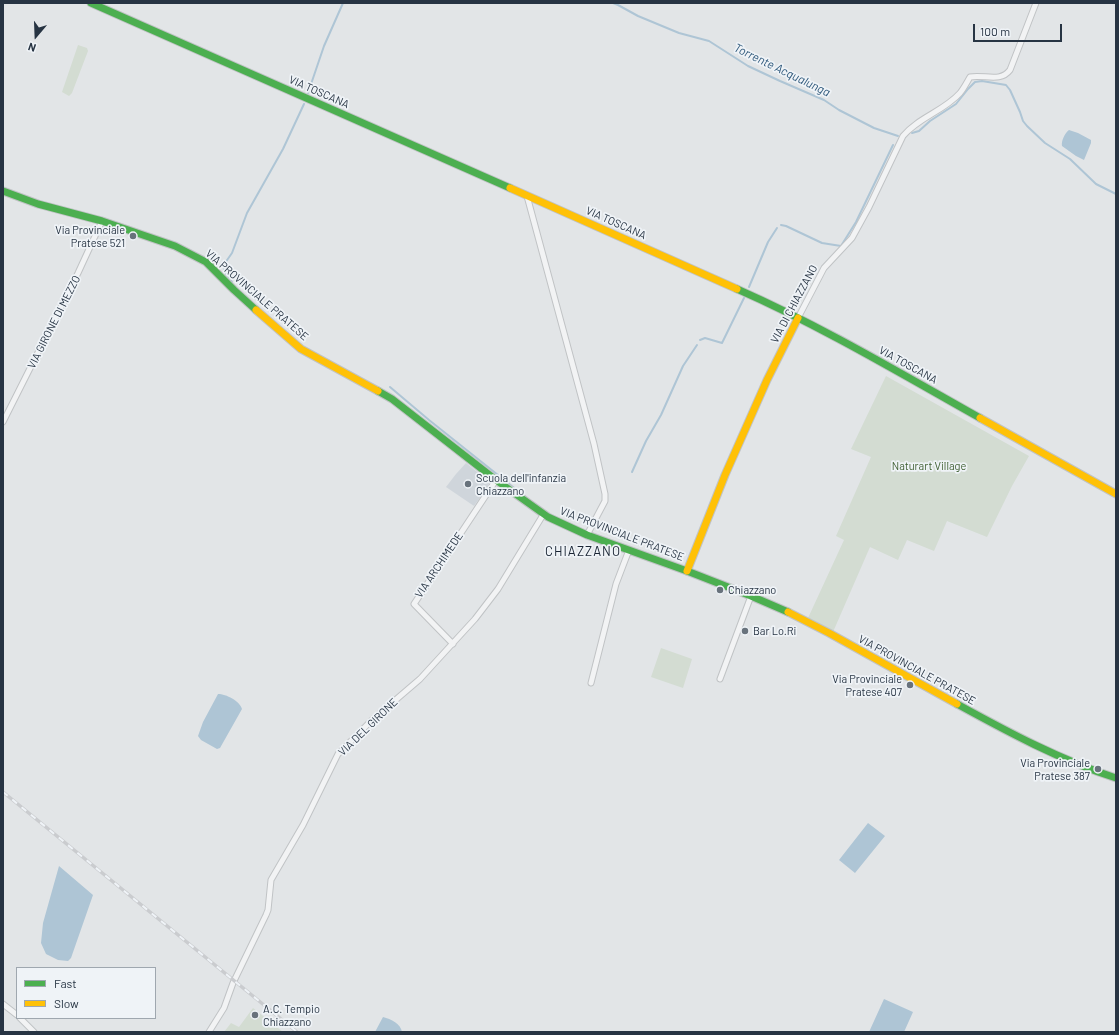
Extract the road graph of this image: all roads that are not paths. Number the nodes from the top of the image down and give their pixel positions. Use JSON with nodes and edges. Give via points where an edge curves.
{"nodes":[{"id":1,"x":91,"y":3,"type":"edge"},
{"id":2,"x":1036,"y":3,"type":"edge"},
{"id":3,"x":3,"y":192,"type":"edge"},
{"id":4,"x":527,"y":196,"type":"junction"},
{"id":5,"x":102,"y":221,"type":"junction"},
{"id":6,"x":798,"y":318,"type":"junction"},
{"id":7,"x":3,"y":422,"type":"edge"},
{"id":8,"x":496,"y":480,"type":"junction"},
{"id":9,"x":1116,"y":494,"type":"edge"},
{"id":10,"x":543,"y":515,"type":"junction"},
{"id":11,"x":587,"y":535,"type":"junction"},
{"id":12,"x":629,"y":550,"type":"junction"},
{"id":13,"x":687,"y":571,"type":"junction"},
{"id":14,"x":751,"y":596,"type":"junction"},
{"id":15,"x":453,"y":644,"type":"junction"},
{"id":16,"x":720,"y":679,"type":"dead end"},
{"id":17,"x":591,"y":683,"type":"dead end"},
{"id":18,"x":1116,"y":778,"type":"edge"},
{"id":19,"x":3,"y":1004,"type":"edge"},
{"id":20,"x":16,"y":1014,"type":"edge"},
{"id":21,"x":21,"y":1019,"type":"edge"},
{"id":22,"x":34,"y":1032,"type":"edge"},
{"id":23,"x":209,"y":1032,"type":"edge"}],
"edges":[{"from":1,"to":4,"type":"street","name":"VIA TOSCANA"},
{"from":2,"to":6,"type":"street","name":"VIA DI CHIAZZANO","via":[[1006,75],[970,77],[962,92],[903,136],[852,238],[824,268]]},
{"from":3,"to":5,"type":"street","name":"VIA PROVINCIALE PRATESE"},
{"from":4,"to":6,"type":"street","name":"VIA TOSCANA"},
{"from":4,"to":11,"type":"street","via":[[606,494],[605,501]]},
{"from":5,"to":7,"type":"street","name":"VIA GIRONE DI MEZZO"},
{"from":5,"to":8,"type":"street","name":"VIA PROVINCIALE PRATESE","via":[[175,246],[206,262],[301,348],[392,400]]},
{"from":6,"to":9,"type":"street","name":"VIA TOSCANA"},
{"from":6,"to":13,"type":"street","name":"VIA DI CHIAZZANO","via":[[767,380]]},
{"from":8,"to":10,"type":"street","name":"VIA PROVINCIALE PRATESE"},
{"from":8,"to":15,"type":"street","name":"VIA ARCHIMEDE","via":[[414,604]]},
{"from":10,"to":11,"type":"street","name":"VIA PROVINCIALE PRATESE"},
{"from":10,"to":15,"type":"street","name":"VIA DEL GIRONE","via":[[488,603]]},
{"from":11,"to":12,"type":"street","name":"VIA PROVINCIALE PRATESE"},
{"from":12,"to":13,"type":"street","name":"VIA PROVINCIALE PRATESE"},
{"from":12,"to":17,"type":"street","via":[[616,584]]},
{"from":13,"to":14,"type":"street","name":"VIA PROVINCIALE PRATESE"},
{"from":14,"to":16,"type":"street"},
{"from":14,"to":18,"type":"street","name":"VIA PROVINCIALE PRATESE","via":[[829,633],[1009,734],[1091,770]]},
{"from":15,"to":23,"type":"street","name":"VIA DEL GIRONE","via":[[338,754],[271,880],[266,915],[235,978],[224,1008]]},
{"from":19,"to":20,"type":"street"},
{"from":21,"to":22,"type":"street"}]}
